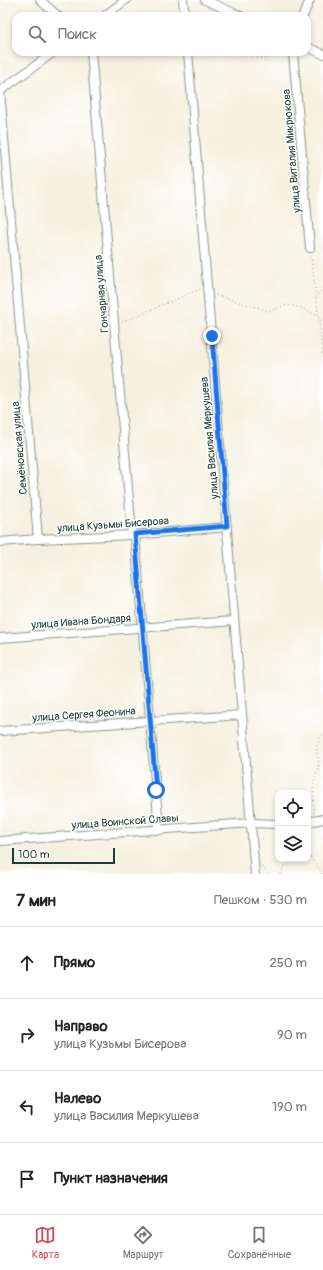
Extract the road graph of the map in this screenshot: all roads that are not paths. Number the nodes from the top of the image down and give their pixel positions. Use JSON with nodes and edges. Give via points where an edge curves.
{"nodes":[{"id":1,"x":40,"y":0,"type":"edge"},
{"id":2,"x":126,"y":0,"type":"edge"},
{"id":3,"x":183,"y":0,"type":"edge"},
{"id":4,"x":205,"y":0,"type":"edge"},
{"id":5,"x":310,"y":0,"type":"edge"},
{"id":6,"x":54,"y":12,"type":"edge"},
{"id":7,"x":110,"y":12,"type":"edge"},
{"id":8,"x":184,"y":12,"type":"edge"},
{"id":9,"x":232,"y":12,"type":"edge"},
{"id":10,"x":305,"y":12,"type":"edge"},
{"id":11,"x":311,"y":49,"type":"edge"},
{"id":12,"x":323,"y":54,"type":"edge"},
{"id":13,"x":48,"y":56,"type":"edge"},
{"id":14,"x":91,"y":56,"type":"edge"},
{"id":15,"x":188,"y":56,"type":"edge"},
{"id":16,"x":293,"y":56,"type":"edge"},
{"id":17,"x":0,"y":91,"type":"edge"},
{"id":18,"x":310,"y":248,"type":"road end"},
{"id":19,"x":227,"y":526,"type":"junction"},
{"id":20,"x":134,"y":535,"type":"junction"},
{"id":21,"x":38,"y":539,"type":"junction"},
{"id":22,"x":0,"y":542,"type":"edge"},
{"id":23,"x":234,"y":621,"type":"junction"},
{"id":24,"x":143,"y":627,"type":"junction"},
{"id":25,"x":0,"y":638,"type":"edge"},
{"id":26,"x":242,"y":715,"type":"junction"},
{"id":27,"x":150,"y":721,"type":"junction"},
{"id":28,"x":0,"y":731,"type":"edge"},
{"id":29,"x":251,"y":823,"type":"junction"},
{"id":30,"x":275,"y":824,"type":"edge"},
{"id":31,"x":159,"y":830,"type":"junction"},
{"id":32,"x":0,"y":841,"type":"edge"},
{"id":33,"x":255,"y":874,"type":"edge"}],
"edges":[{"from":1,"to":6,"type":"street"},
{"from":2,"to":7,"type":"street"},
{"from":3,"to":8,"type":"street"},
{"from":4,"to":9,"type":"street"},
{"from":5,"to":10,"type":"street"},
{"from":11,"to":12,"type":"street"},
{"from":13,"to":17,"type":"street"},
{"from":14,"to":20,"type":"street","name":"Гончарная улица"},
{"from":15,"to":19,"type":"street","name":"улица Василия Меркушева"},
{"from":16,"to":18,"type":"street","name":"улица Виталия Микрюкова"},
{"from":17,"to":21,"type":"street","name":"Семёновская улица"},
{"from":19,"to":20,"type":"street","name":"улица Кузьмы Бисерова"},
{"from":19,"to":23,"type":"street","name":"улица Василия Меркушева"},
{"from":20,"to":21,"type":"street","name":"улица Кузьмы Бисерова"},
{"from":20,"to":24,"type":"street","name":"Гончарная улица"},
{"from":21,"to":22,"type":"street","name":"улица Кузьмы Бисерова"},
{"from":23,"to":24,"type":"street","name":"улица Ивана Бондаря"},
{"from":23,"to":26,"type":"street","name":"улица Василия Меркушева"},
{"from":24,"to":25,"type":"street","name":"улица Ивана Бондаря"},
{"from":24,"to":27,"type":"street","name":"Гончарная улица"},
{"from":26,"to":27,"type":"street","name":"улица Сергея Феонина"},
{"from":26,"to":29,"type":"street","name":"улица Василия Меркушева"},
{"from":27,"to":28,"type":"street","name":"улица Сергея Феонина"},
{"from":27,"to":31,"type":"street","name":"Гончарная улица"},
{"from":29,"to":30,"type":"street","name":"улица Воинской Славы"},
{"from":29,"to":31,"type":"street","name":"улица Воинской Славы"},
{"from":29,"to":33,"type":"street","name":"улица Василия Меркушева"},
{"from":31,"to":32,"type":"street","name":"улица Воинской Славы"}]}
